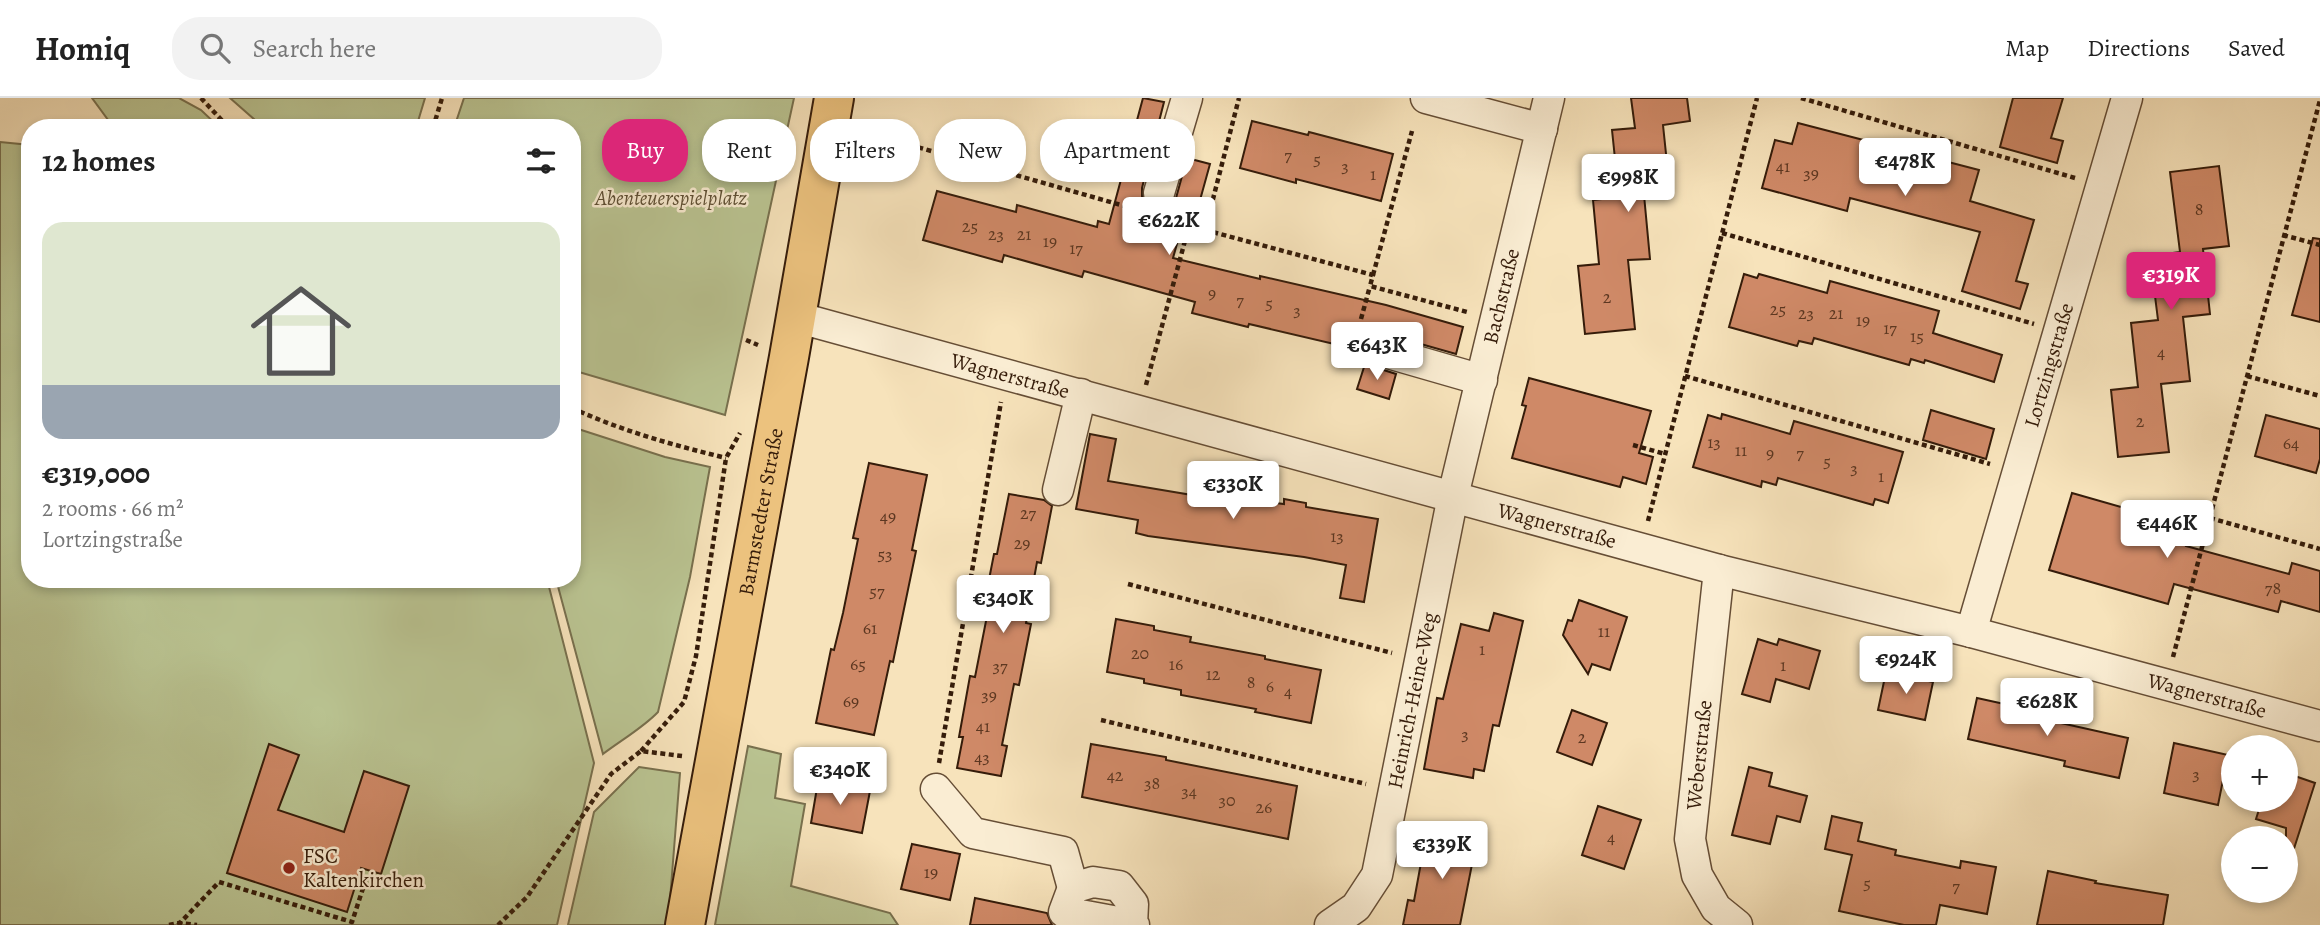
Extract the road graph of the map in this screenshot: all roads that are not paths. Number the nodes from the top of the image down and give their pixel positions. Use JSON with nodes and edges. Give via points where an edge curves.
{"nodes":[{"id":1,"x":1187,"y":98,"type":"edge"},
{"id":2,"x":1426,"y":98,"type":"edge"},
{"id":3,"x":1549,"y":98,"type":"edge"},
{"id":4,"x":2127,"y":98,"type":"edge"},
{"id":5,"x":832,"y":110,"type":"edge"},
{"id":6,"x":1542,"y":129,"type":"junction"},
{"id":7,"x":1155,"y":207,"type":"road end"},
{"id":8,"x":796,"y":317,"type":"junction"},
{"id":9,"x":1364,"y":346,"type":"dead end"},
{"id":10,"x":1482,"y":380,"type":"junction"},
{"id":11,"x":1081,"y":394,"type":"junction"},
{"id":12,"x":1058,"y":490,"type":"dead end"},
{"id":13,"x":1453,"y":496,"type":"junction"},
{"id":14,"x":1719,"y":570,"type":"junction"},
{"id":15,"x":1971,"y":632,"type":"junction"},
{"id":16,"x":2320,"y":726,"type":"edge"},
{"id":17,"x":937,"y":778,"type":"road end"},
{"id":18,"x":685,"y":925,"type":"edge"},
{"id":19,"x":1133,"y":925,"type":"edge"},
{"id":20,"x":1330,"y":925,"type":"edge"},
{"id":21,"x":1737,"y":925,"type":"edge"}],
"edges":[{"from":1,"to":7,"type":"street"},
{"from":2,"to":6,"type":"street"},
{"from":3,"to":6,"type":"street","name":"Bachstraße"},
{"from":4,"to":15,"type":"street","name":"Lortzingstraße"},
{"from":5,"to":8,"type":"main road","name":"Barmstedter Straße"},
{"from":6,"to":10,"type":"street","name":"Bachstraße"},
{"from":8,"to":11,"type":"street","name":"Wagnerstraße"},
{"from":8,"to":18,"type":"main road","name":"Barmstedter Straße"},
{"from":9,"to":10,"type":"street"},
{"from":10,"to":13,"type":"street","name":"Bachstraße"},
{"from":11,"to":12,"type":"street"},
{"from":11,"to":13,"type":"street","name":"Wagnerstraße"},
{"from":13,"to":14,"type":"street","name":"Wagnerstraße"},
{"from":13,"to":20,"type":"street","name":"Heinrich-Heine-Weg","via":[[1377,875],[1356,907]]},
{"from":14,"to":15,"type":"street","name":"Wagnerstraße"},
{"from":14,"to":21,"type":"street","name":"Weberstraße","via":[[1690,839],[1697,875],[1716,908]]},
{"from":15,"to":16,"type":"street","name":"Wagnerstraße"},
{"from":17,"to":19,"type":"street","via":[[973,832],[1063,852],[1073,888],[1064,912]]}]}
